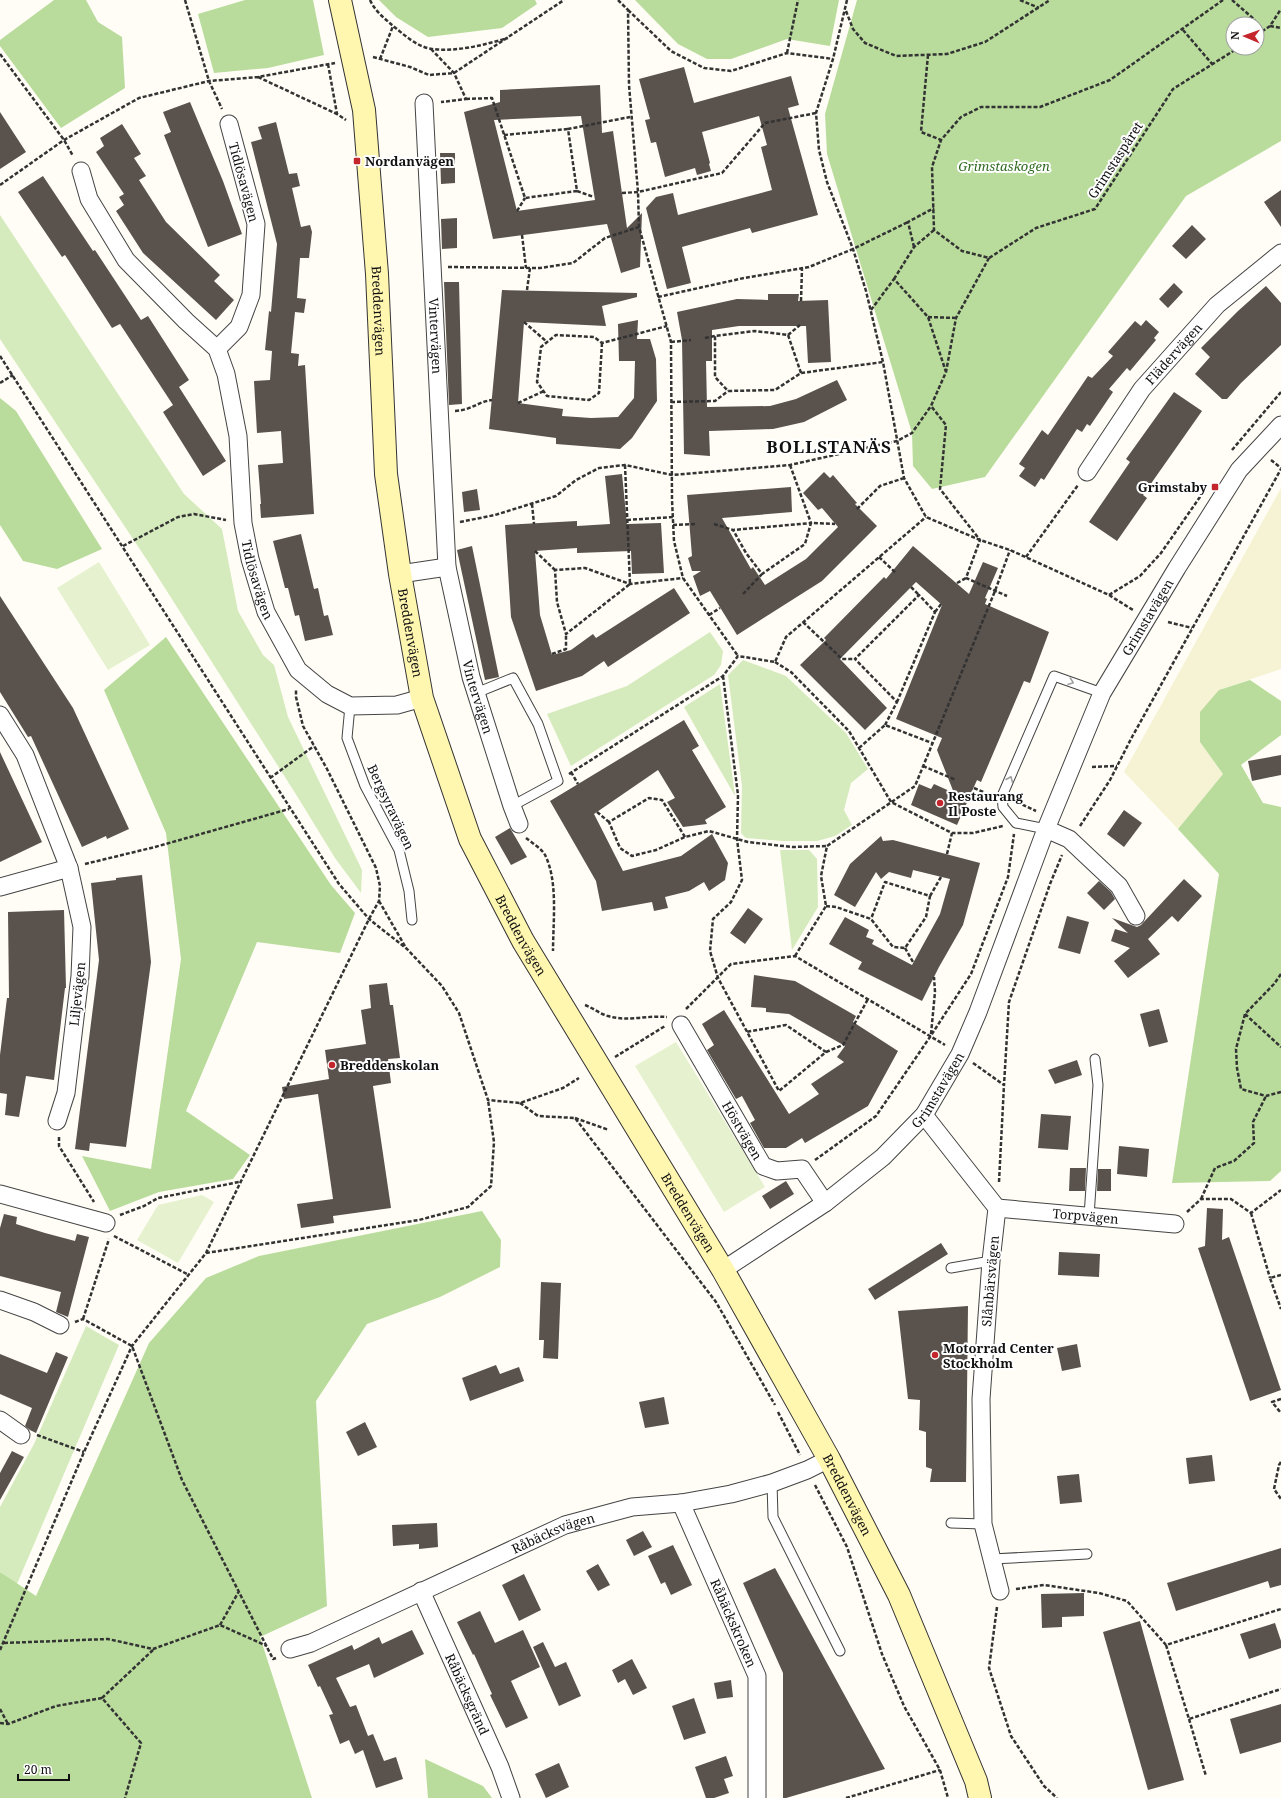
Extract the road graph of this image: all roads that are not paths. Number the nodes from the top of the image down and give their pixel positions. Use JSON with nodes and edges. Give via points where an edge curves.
{"nodes":[{"id":1,"x":340,"y":0,"type":"edge"},
{"id":2,"x":424,"y":103,"type":"road end"},
{"id":3,"x":229,"y":124,"type":"road end"},
{"id":4,"x":81,"y":171,"type":"road end"},
{"id":5,"x":1281,"y":253,"type":"edge"},
{"id":6,"x":216,"y":349,"type":"junction"},
{"id":7,"x":1281,"y":425,"type":"edge"},
{"id":8,"x":1087,"y":472,"type":"road end"},
{"id":9,"x":447,"y":567,"type":"junction"},
{"id":10,"x":400,"y":574,"type":"junction"},
{"id":11,"x":476,"y":693,"type":"junction"},
{"id":12,"x":1102,"y":693,"type":"junction"},
{"id":13,"x":422,"y":698,"type":"junction"},
{"id":14,"x":350,"y":706,"type":"junction"},
{"id":15,"x":0,"y":715,"type":"edge"},
{"id":16,"x":512,"y":806,"type":"junction"},
{"id":17,"x":519,"y":824,"type":"road end"},
{"id":18,"x":1046,"y":829,"type":"junction"},
{"id":19,"x":70,"y":868,"type":"junction"},
{"id":20,"x":0,"y":887,"type":"edge"},
{"id":21,"x":1136,"y":916,"type":"dead end"},
{"id":22,"x":412,"y":920,"type":"dead end"},
{"id":23,"x":677,"y":1019,"type":"road end"},
{"id":24,"x":1095,"y":1059,"type":"dead end"},
{"id":25,"x":924,"y":1115,"type":"junction"},
{"id":26,"x":58,"y":1121,"type":"dead end"},
{"id":27,"x":0,"y":1194,"type":"edge"},
{"id":28,"x":825,"y":1203,"type":"junction"},
{"id":29,"x":997,"y":1208,"type":"junction"},
{"id":30,"x":1089,"y":1216,"type":"junction"},
{"id":31,"x":1175,"y":1224,"type":"road end"},
{"id":32,"x":108,"y":1228,"type":"road end"},
{"id":33,"x":991,"y":1261,"type":"junction"},
{"id":34,"x":951,"y":1268,"type":"dead end"},
{"id":35,"x":723,"y":1270,"type":"junction"},
{"id":36,"x":0,"y":1300,"type":"edge"},
{"id":37,"x":60,"y":1325,"type":"road end"},
{"id":38,"x":0,"y":1420,"type":"edge"},
{"id":39,"x":21,"y":1435,"type":"road end"},
{"id":40,"x":829,"y":1459,"type":"junction"},
{"id":41,"x":772,"y":1483,"type":"junction"},
{"id":42,"x":681,"y":1503,"type":"junction"},
{"id":43,"x":951,"y":1523,"type":"dead end"},
{"id":44,"x":984,"y":1524,"type":"junction"},
{"id":45,"x":1088,"y":1554,"type":"dead end"},
{"id":46,"x":992,"y":1559,"type":"junction"},
{"id":47,"x":421,"y":1591,"type":"junction"},
{"id":48,"x":1000,"y":1591,"type":"road end"},
{"id":49,"x":290,"y":1649,"type":"road end"},
{"id":50,"x":840,"y":1651,"type":"dead end"},
{"id":51,"x":981,"y":1792,"type":"edge"},
{"id":52,"x":511,"y":1798,"type":"edge"},
{"id":53,"x":756,"y":1798,"type":"edge"}],
"edges":[{"from":1,"to":10,"type":"street","name":"Breddenvägen","via":[[364,110],[377,274],[386,474]]},
{"from":2,"to":9,"type":"street","name":"Vintervägen"},
{"from":3,"to":6,"type":"street","name":"Tidlösavägen","via":[[256,224],[251,295],[239,327]]},
{"from":4,"to":6,"type":"street","name":"Tidlösavägen","via":[[89,199],[126,260]]},
{"from":5,"to":8,"type":"street","name":"Flädervägen","via":[[1217,305],[1142,389]]},
{"from":6,"to":14,"type":"street","name":"Tidlösavägen","via":[[226,374],[238,436],[243,523],[250,559],[266,612],[298,670],[328,694]]},
{"from":7,"to":12,"type":"street","name":"Grimstavägen","via":[[1239,470]]},
{"from":9,"to":10,"type":"street"},
{"from":9,"to":11,"type":"street","name":"Vintervägen"},
{"from":10,"to":13,"type":"street","name":"Breddenvägen"},
{"from":11,"to":16,"type":"street","name":"Vintervägen"},
{"from":11,"to":16,"type":"lane","via":[[513,678],[538,724],[558,781]]},
{"from":12,"to":18,"type":"street","name":"Grimstavägen"},
{"from":18,"to":12,"type":"lane","one_way":true,"via":[[1016,823],[1002,807],[1002,796],[1054,676]]},
{"from":13,"to":14,"type":"street","name":"Tidlösavägen","via":[[397,705]]},
{"from":13,"to":35,"type":"street","name":"Breddenvägen","via":[[470,839],[523,941]]},
{"from":14,"to":22,"type":"lane","name":"Bergsyravägen","via":[[347,738],[365,786],[399,850],[409,891]]},
{"from":15,"to":19,"type":"street","name":"Liljevägen","via":[[25,755]]},
{"from":16,"to":17,"type":"street","name":"Vintervägen"},
{"from":18,"to":21,"type":"street","via":[[1069,839],[1119,886]]},
{"from":18,"to":25,"type":"street","name":"Grimstavägen","via":[[978,1012],[960,1054]]},
{"from":19,"to":20,"type":"street"},
{"from":19,"to":26,"type":"street","name":"Liljevägen","via":[[82,927],[80,976],[66,1093]]},
{"from":23,"to":28,"type":"street","name":"Höstvägen","via":[[763,1166],[777,1171],[802,1169]]},
{"from":24,"to":30,"type":"lane","via":[[1098,1085]]},
{"from":25,"to":28,"type":"street","name":"Grimstavägen","via":[[883,1157]]},
{"from":25,"to":29,"type":"street"},
{"from":27,"to":32,"type":"street"},
{"from":28,"to":35,"type":"street","name":"Grimstavägen"},
{"from":29,"to":30,"type":"street","name":"Torpvägen"},
{"from":29,"to":33,"type":"street","name":"Slånbärsvägen"},
{"from":30,"to":31,"type":"street","name":"Torpvägen"},
{"from":33,"to":34,"type":"lane"},
{"from":33,"to":44,"type":"street","name":"Slånbärsvägen","via":[[981,1399]]},
{"from":35,"to":40,"type":"street","name":"Breddenvägen"},
{"from":36,"to":37,"type":"street"},
{"from":38,"to":39,"type":"street"},
{"from":40,"to":41,"type":"street","name":"Råbäcksvägen"},
{"from":40,"to":51,"type":"street","name":"Breddenvägen","via":[[899,1595]]},
{"from":41,"to":42,"type":"street","name":"Råbäcksvägen"},
{"from":41,"to":50,"type":"lane","via":[[773,1517]]},
{"from":42,"to":47,"type":"street","name":"Råbäcksvägen","via":[[632,1507],[565,1525]]},
{"from":42,"to":53,"type":"street","name":"Råbäckskroken","via":[[757,1676]]},
{"from":43,"to":44,"type":"lane"},
{"from":44,"to":46,"type":"street","name":"Slånbärsvägen"},
{"from":45,"to":46,"type":"lane"},
{"from":46,"to":48,"type":"street","name":"Slånbärsvägen"},
{"from":47,"to":49,"type":"street","name":"Råbäcksvägen","via":[[311,1644]]},
{"from":47,"to":52,"type":"street","name":"Råbäcksgränd","via":[[500,1767]]}]}
